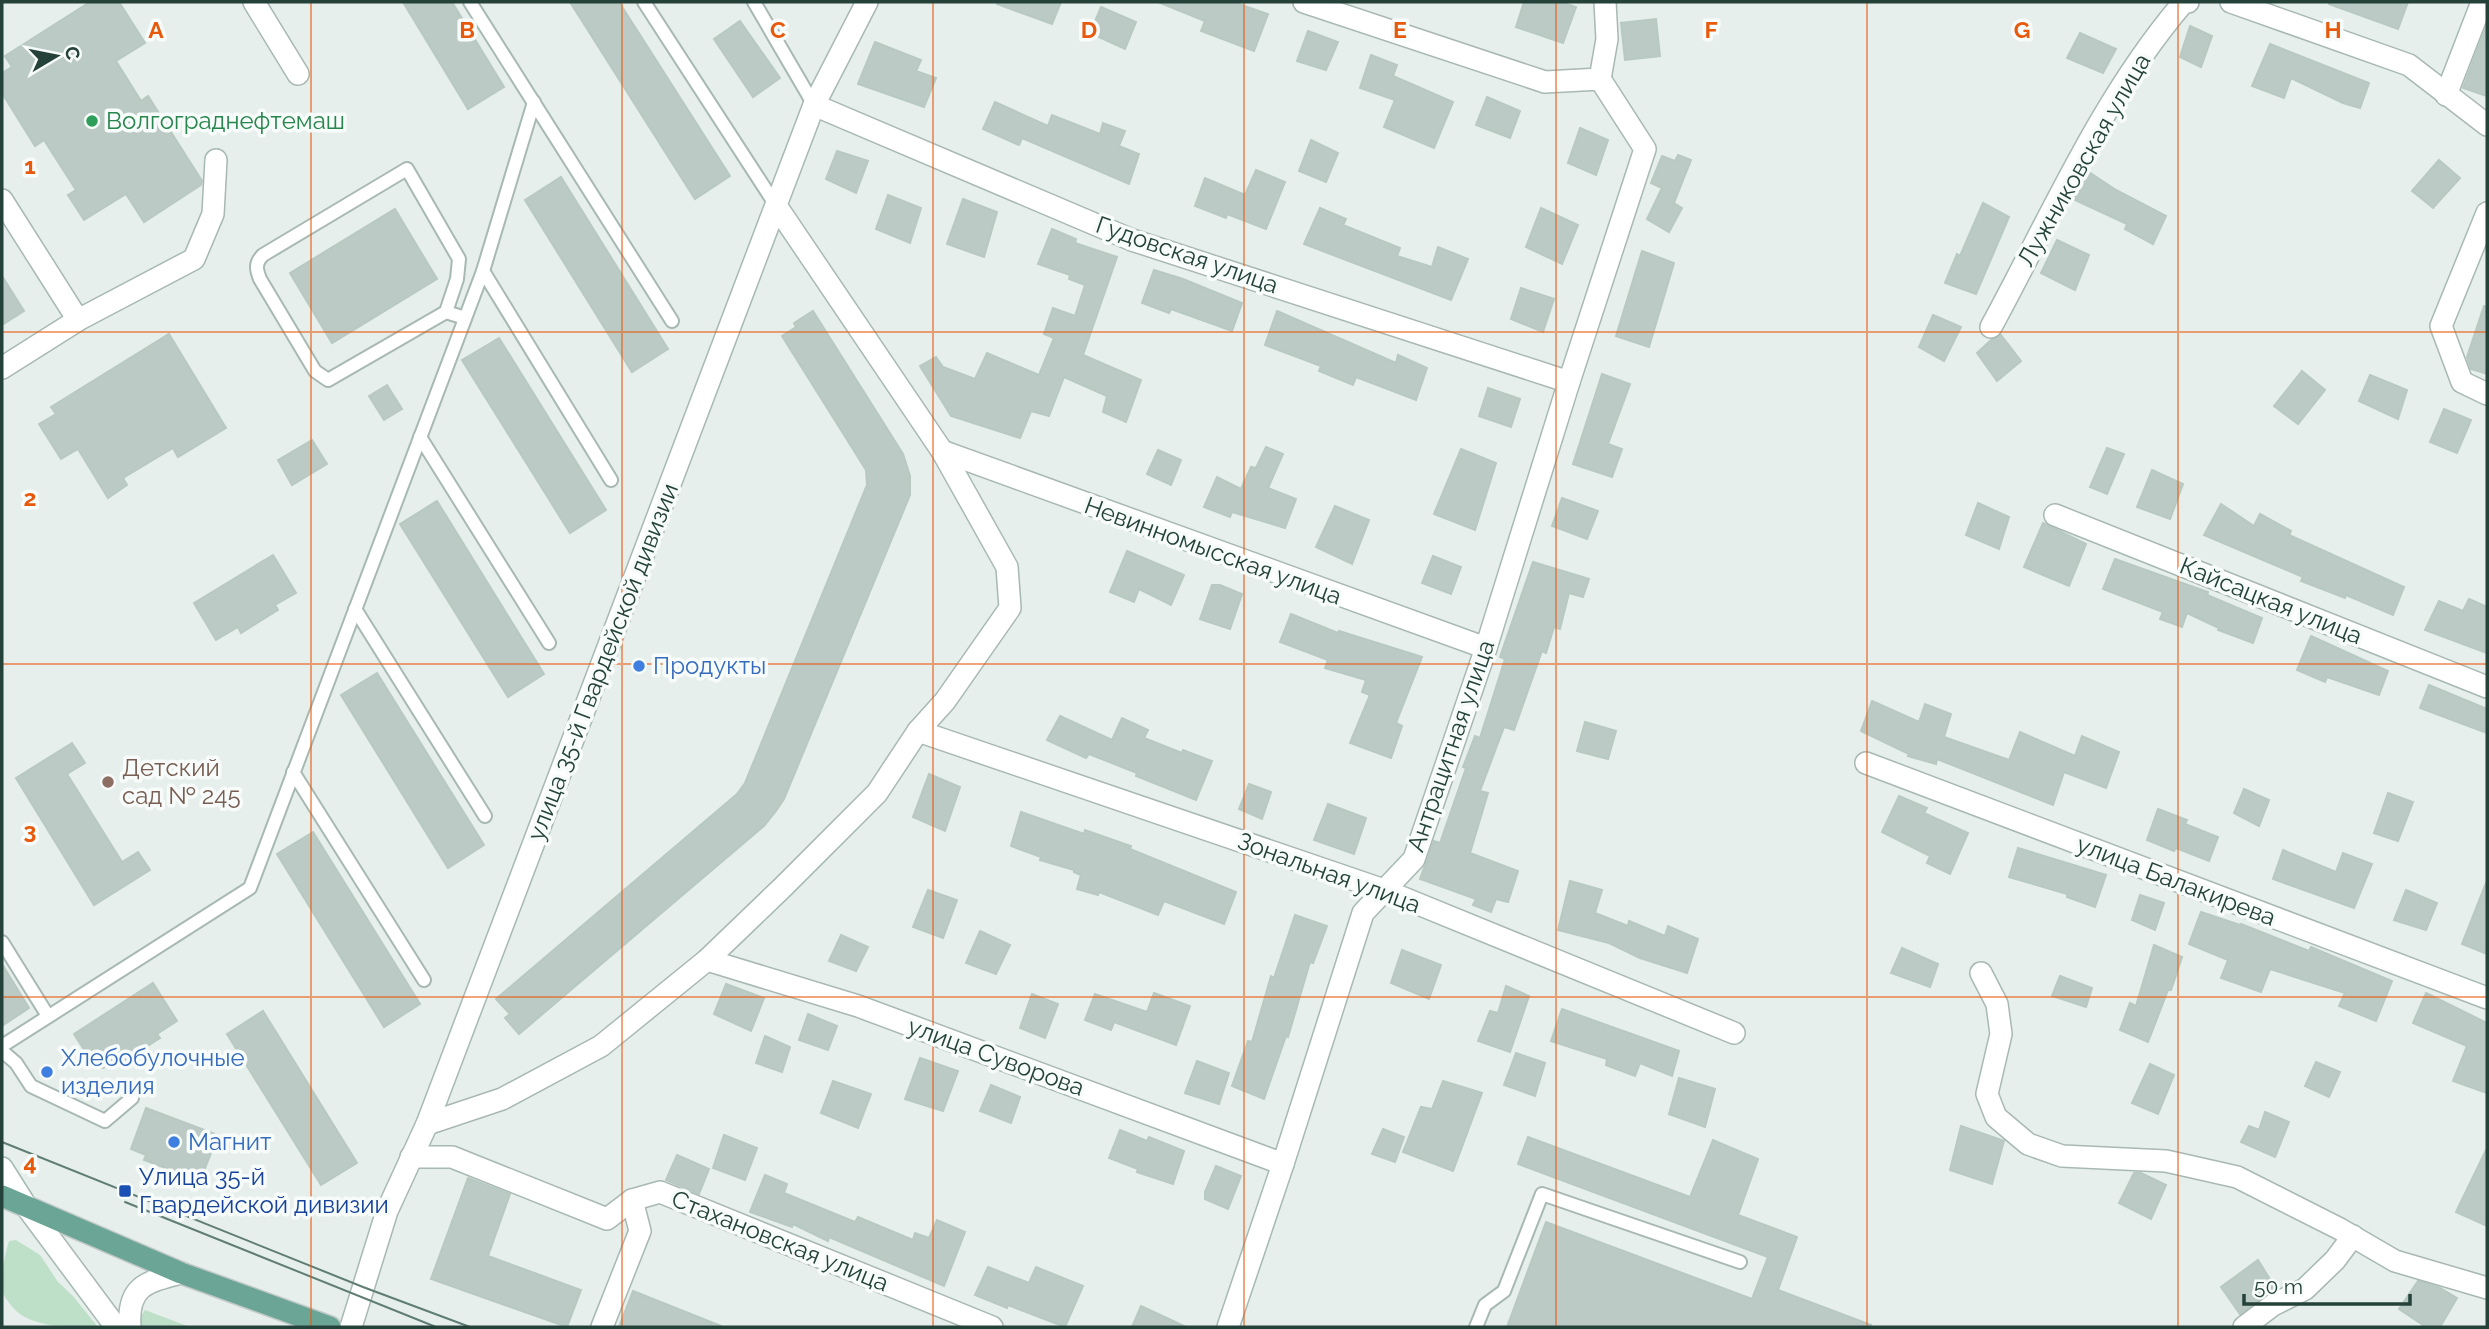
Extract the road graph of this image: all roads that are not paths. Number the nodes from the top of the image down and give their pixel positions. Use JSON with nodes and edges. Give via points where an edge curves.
{"nodes":[{"id":1,"x":254,"y":2,"type":"edge"},
{"id":2,"x":470,"y":2,"type":"edge"},
{"id":3,"x":645,"y":2,"type":"edge"},
{"id":4,"x":754,"y":2,"type":"edge"},
{"id":5,"x":867,"y":2,"type":"edge"},
{"id":6,"x":1304,"y":2,"type":"edge"},
{"id":7,"x":1605,"y":2,"type":"edge"},
{"id":8,"x":2188,"y":2,"type":"edge"},
{"id":9,"x":2231,"y":2,"type":"edge"},
{"id":10,"x":2482,"y":2,"type":"edge"},
{"id":11,"x":298,"y":74,"type":"dead end"},
{"id":12,"x":1600,"y":79,"type":"junction"},
{"id":13,"x":2446,"y":95,"type":"junction"},
{"id":14,"x":534,"y":102,"type":"junction"},
{"id":15,"x":814,"y":105,"type":"junction"},
{"id":16,"x":2487,"y":125,"type":"edge"},
{"id":17,"x":216,"y":160,"type":"dead end"},
{"id":18,"x":2,"y":200,"type":"edge"},
{"id":19,"x":777,"y":207,"type":"junction"},
{"id":20,"x":2487,"y":213,"type":"edge"},
{"id":21,"x":483,"y":271,"type":"junction"},
{"id":22,"x":446,"y":312,"type":"junction"},
{"id":23,"x":466,"y":318,"type":"junction"},
{"id":24,"x":78,"y":320,"type":"junction"},
{"id":25,"x":672,"y":321,"type":"dead end"},
{"id":26,"x":1991,"y":327,"type":"dead end"},
{"id":27,"x":2,"y":368,"type":"edge"},
{"id":28,"x":1569,"y":382,"type":"junction"},
{"id":29,"x":2487,"y":394,"type":"edge"},
{"id":30,"x":421,"y":437,"type":"junction"},
{"id":31,"x":942,"y":451,"type":"junction"},
{"id":32,"x":611,"y":480,"type":"dead end"},
{"id":33,"x":2055,"y":515,"type":"dead end"},
{"id":34,"x":355,"y":610,"type":"junction"},
{"id":35,"x":548,"y":643,"type":"dead end"},
{"id":36,"x":1486,"y":648,"type":"junction"},
{"id":37,"x":2487,"y":687,"type":"edge"},
{"id":38,"x":918,"y":732,"type":"junction"},
{"id":39,"x":1866,"y":764,"type":"dead end"},
{"id":40,"x":293,"y":772,"type":"junction"},
{"id":41,"x":485,"y":816,"type":"dead end"},
{"id":42,"x":1384,"y":890,"type":"junction"},
{"id":43,"x":2,"y":942,"type":"edge"},
{"id":44,"x":707,"y":960,"type":"junction"},
{"id":45,"x":1981,"y":973,"type":"dead end"},
{"id":46,"x":424,"y":980,"type":"dead end"},
{"id":47,"x":2487,"y":998,"type":"edge"},
{"id":48,"x":48,"y":1016,"type":"junction"},
{"id":49,"x":1734,"y":1033,"type":"dead end"},
{"id":50,"x":2,"y":1048,"type":"edge"},
{"id":51,"x":132,"y":1098,"type":"dead end"},
{"id":52,"x":426,"y":1124,"type":"junction"},
{"id":53,"x":411,"y":1157,"type":"junction"},
{"id":54,"x":1283,"y":1164,"type":"junction"},
{"id":55,"x":2,"y":1168,"type":"edge"},
{"id":56,"x":2,"y":1196,"type":"edge"},
{"id":57,"x":632,"y":1200,"type":"junction"},
{"id":58,"x":26,"y":1206,"type":"junction"},
{"id":59,"x":2353,"y":1236,"type":"junction"},
{"id":60,"x":1740,"y":1262,"type":"dead end"},
{"id":61,"x":181,"y":1273,"type":"junction"},
{"id":62,"x":2487,"y":1288,"type":"edge"},
{"id":63,"x":116,"y":1327,"type":"edge"},
{"id":64,"x":130,"y":1327,"type":"edge"},
{"id":65,"x":330,"y":1327,"type":"edge"},
{"id":66,"x":351,"y":1327,"type":"edge"},
{"id":67,"x":602,"y":1327,"type":"edge"},
{"id":68,"x":992,"y":1327,"type":"edge"},
{"id":69,"x":1228,"y":1327,"type":"edge"},
{"id":70,"x":1476,"y":1327,"type":"edge"},
{"id":71,"x":2244,"y":1327,"type":"edge"}],
"edges":[{"from":1,"to":11,"type":"street"},
{"from":2,"to":14,"type":"lane"},
{"from":3,"to":19,"type":"lane"},
{"from":4,"to":15,"type":"lane"},
{"from":5,"to":15,"type":"street","name":"улица 35-й Гвардейской дивизии"},
{"from":6,"to":12,"type":"street","via":[[1545,82]]},
{"from":7,"to":12,"type":"street","via":[[1607,39]]},
{"from":8,"to":26,"type":"street","name":"Лужниковская улица","via":[[2158,32],[2081,155]]},
{"from":9,"to":13,"type":"street","via":[[2409,65]]},
{"from":10,"to":13,"type":"street"},
{"from":12,"to":28,"type":"street","name":"Антрацитная улица","via":[[1645,149]]},
{"from":13,"to":16,"type":"street"},
{"from":14,"to":21,"type":"lane"},
{"from":14,"to":25,"type":"lane"},
{"from":15,"to":19,"type":"street","name":"улица 35-й Гвардейской дивизии"},
{"from":15,"to":28,"type":"street","name":"Гудовская улица","via":[[1132,240]]},
{"from":17,"to":24,"type":"street","via":[[213,214],[194,259]]},
{"from":18,"to":24,"type":"street"},
{"from":19,"to":31,"type":"street"},
{"from":19,"to":52,"type":"street","name":"улица 35-й Гвардейской дивизии"},
{"from":20,"to":29,"type":"street","via":[[2441,326],[2462,382]]},
{"from":21,"to":23,"type":"lane"},
{"from":21,"to":32,"type":"lane"},
{"from":22,"to":22,"type":"lane","via":[[328,380],[315,371],[256,269],[263,255],[407,169],[459,259]]},
{"from":22,"to":23,"type":"lane"},
{"from":23,"to":30,"type":"lane"},
{"from":24,"to":27,"type":"street"},
{"from":28,"to":36,"type":"street","name":"Антрацитная улица"},
{"from":30,"to":34,"type":"lane"},
{"from":30,"to":35,"type":"lane"},
{"from":31,"to":36,"type":"street","name":"Невинномысская улица"},
{"from":31,"to":38,"type":"street","via":[[1007,567],[1010,608]]},
{"from":33,"to":37,"type":"street","name":"Кайсацкая улица"},
{"from":34,"to":40,"type":"lane"},
{"from":34,"to":41,"type":"lane"},
{"from":36,"to":42,"type":"street","name":"Антрацитная улица","via":[[1415,859]]},
{"from":38,"to":42,"type":"street","name":"Зональная улица"},
{"from":38,"to":44,"type":"street","via":[[877,793]]},
{"from":39,"to":47,"type":"street","name":"улица Балакирева"},
{"from":40,"to":46,"type":"lane"},
{"from":40,"to":48,"type":"lane","via":[[250,888]]},
{"from":42,"to":49,"type":"street","name":"Зональная улица"},
{"from":42,"to":54,"type":"street","name":"Антрацитная улица","via":[[1363,913]]},
{"from":43,"to":48,"type":"lane"},
{"from":44,"to":52,"type":"street","via":[[601,1046],[502,1099]]},
{"from":44,"to":54,"type":"street","name":"улица Суворова","via":[[858,1006]]},
{"from":45,"to":59,"type":"street","via":[[1997,1004],[2001,1034],[1987,1094],[1996,1117],[2028,1144],[2062,1156],[2165,1161],[2238,1177]]},
{"from":48,"to":50,"type":"lane"},
{"from":50,"to":51,"type":"lane","via":[[32,1086],[105,1121]]},
{"from":52,"to":53,"type":"street","name":"улица 35-й Гвардейской дивизии"},
{"from":53,"to":57,"type":"street","name":"Стахановская улица","via":[[452,1157],[607,1219]]},
{"from":53,"to":66,"type":"street","name":"улица 35-й Гвардейской дивизии","via":[[387,1211]]},
{"from":54,"to":69,"type":"street","name":"Антрацитная улица"},
{"from":55,"to":58,"type":"street"},
{"from":56,"to":58,"type":"main road"},
{"from":57,"to":67,"type":"street","via":[[640,1231]]},
{"from":57,"to":68,"type":"street","name":"Стахановская улица","via":[[660,1192]]},
{"from":58,"to":61,"type":"main road"},
{"from":58,"to":63,"type":"street"},
{"from":59,"to":62,"type":"street","via":[[2395,1261]]},
{"from":59,"to":71,"type":"street","via":[[2305,1289]]},
{"from":60,"to":70,"type":"lane","via":[[1542,1194],[1504,1292],[1485,1305]]},
{"from":61,"to":64,"type":"street","via":[[139,1289],[128,1309]]},
{"from":61,"to":65,"type":"main road"}]}
